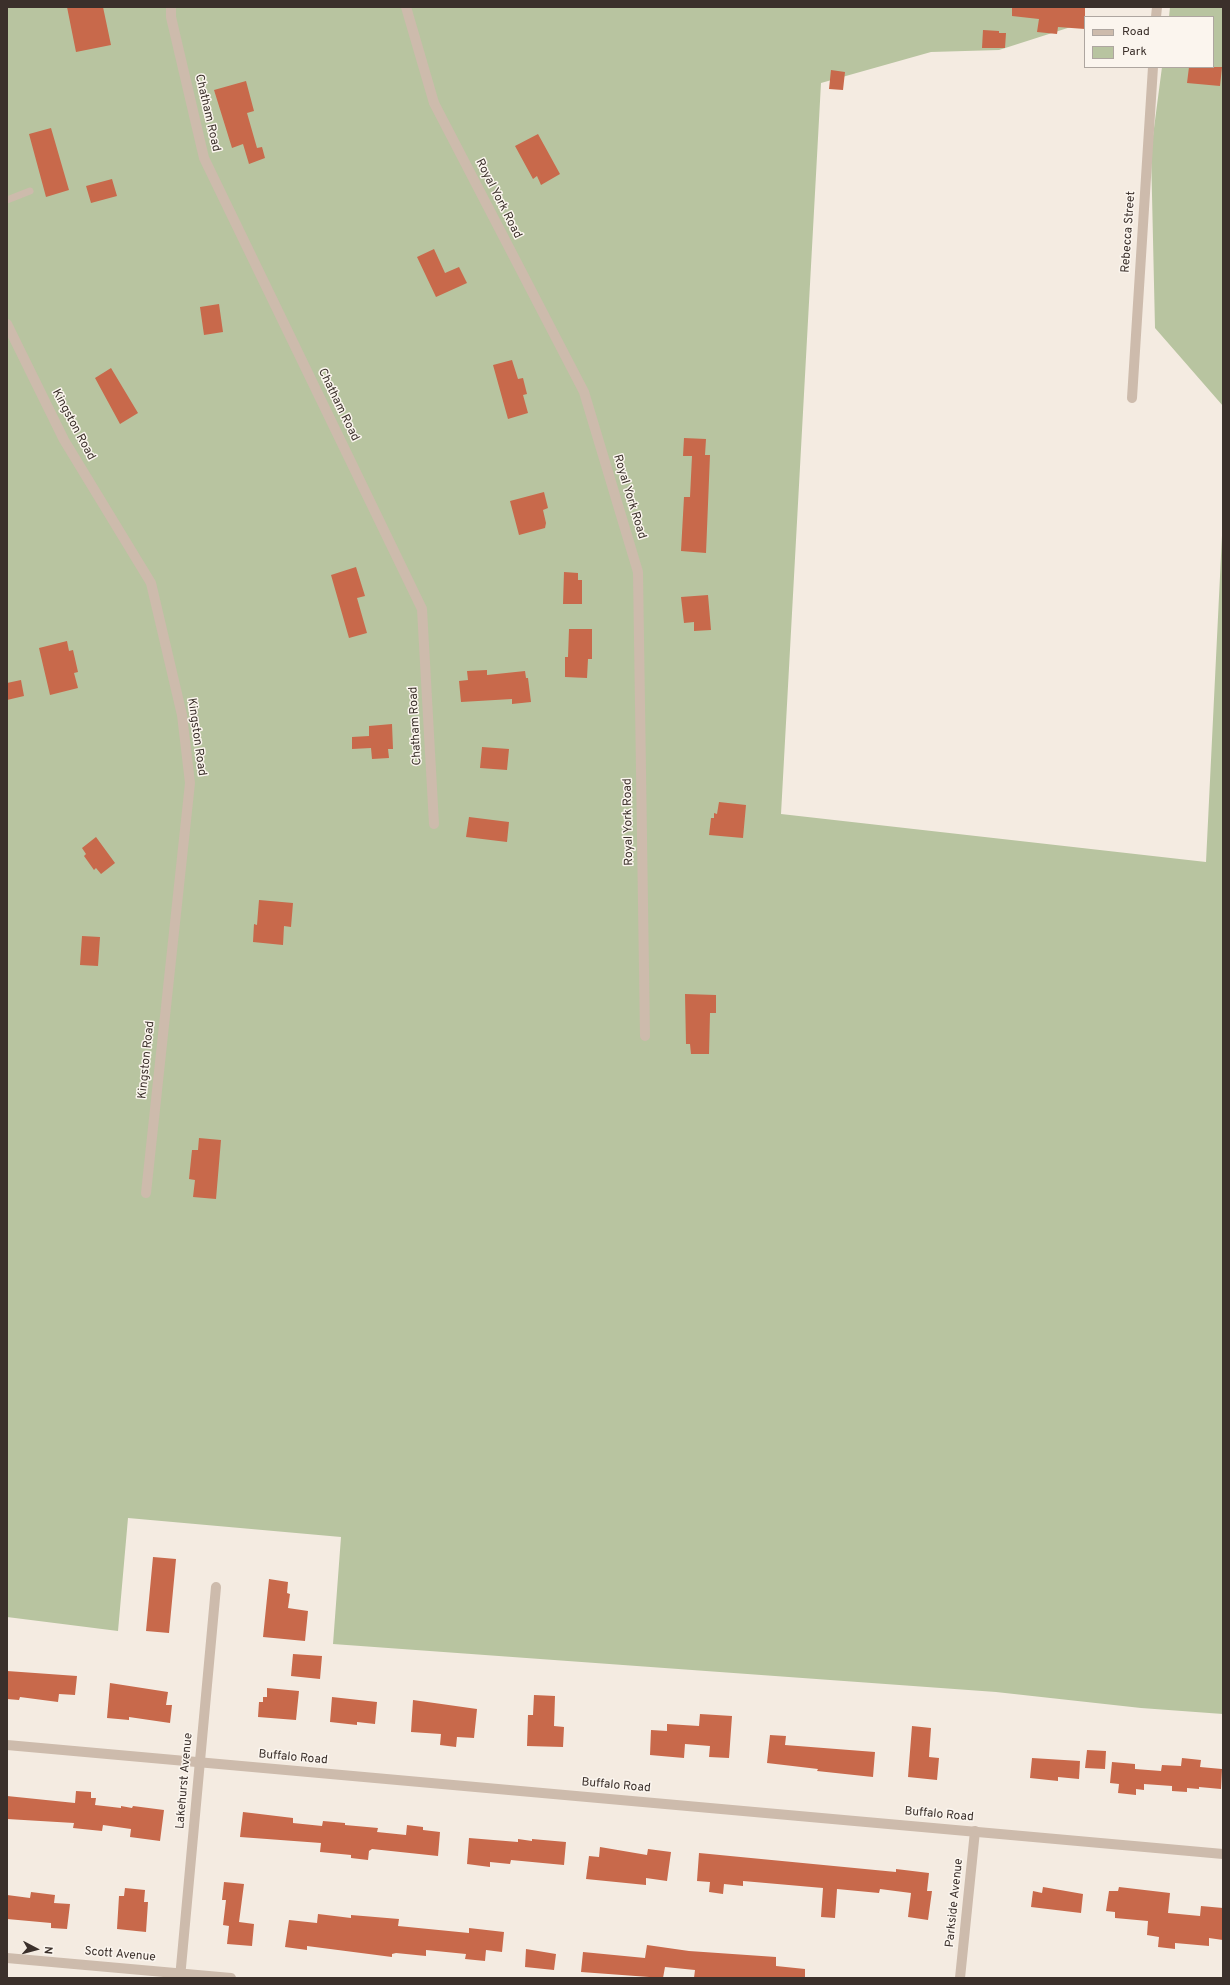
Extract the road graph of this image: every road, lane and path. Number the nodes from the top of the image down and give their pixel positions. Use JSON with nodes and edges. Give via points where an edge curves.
{"nodes":[{"id":1,"x":171,"y":7,"type":"edge"},
{"id":2,"x":406,"y":7,"type":"edge"},
{"id":3,"x":1153,"y":68,"type":"edge"},
{"id":4,"x":30,"y":191,"type":"dead end"},
{"id":5,"x":7,"y":200,"type":"edge"},
{"id":6,"x":7,"y":324,"type":"edge"},
{"id":7,"x":1132,"y":398,"type":"dead end"},
{"id":8,"x":434,"y":824,"type":"dead end"},
{"id":9,"x":645,"y":1036,"type":"dead end"},
{"id":10,"x":146,"y":1193,"type":"dead end"},
{"id":11,"x":216,"y":1586,"type":"dead end"},
{"id":12,"x":7,"y":1745,"type":"edge"},
{"id":13,"x":200,"y":1762,"type":"junction"},
{"id":14,"x":974,"y":1831,"type":"junction"},
{"id":15,"x":1223,"y":1854,"type":"edge"},
{"id":16,"x":7,"y":1958,"type":"edge"},
{"id":17,"x":180,"y":1976,"type":"edge"},
{"id":18,"x":231,"y":1978,"type":"edge"},
{"id":19,"x":960,"y":1978,"type":"edge"}],
"edges":[{"from":1,"to":8,"type":"street","name":"Chatham Road","via":[[204,158],[422,609]]},
{"from":2,"to":9,"type":"street","name":"Royal York Road","via":[[434,103],[584,392],[638,572]]},
{"from":3,"to":7,"type":"street","name":"Rebecca Street"},
{"from":4,"to":5,"type":"lane"},
{"from":6,"to":10,"type":"street","name":"Kingston Road","via":[[64,440],[151,583],[182,715],[190,783]]},
{"from":11,"to":13,"type":"street","name":"Lakehurst Avenue"},
{"from":12,"to":13,"type":"street","name":"Buffalo Road"},
{"from":13,"to":14,"type":"street","name":"Buffalo Road"},
{"from":13,"to":17,"type":"street","name":"Lakehurst Avenue"},
{"from":14,"to":15,"type":"street","name":"Buffalo Road"},
{"from":14,"to":19,"type":"street","name":"Parkside Avenue"},
{"from":16,"to":17,"type":"street","name":"Scott Avenue"},
{"from":17,"to":18,"type":"street","name":"Scott Avenue"}]}
